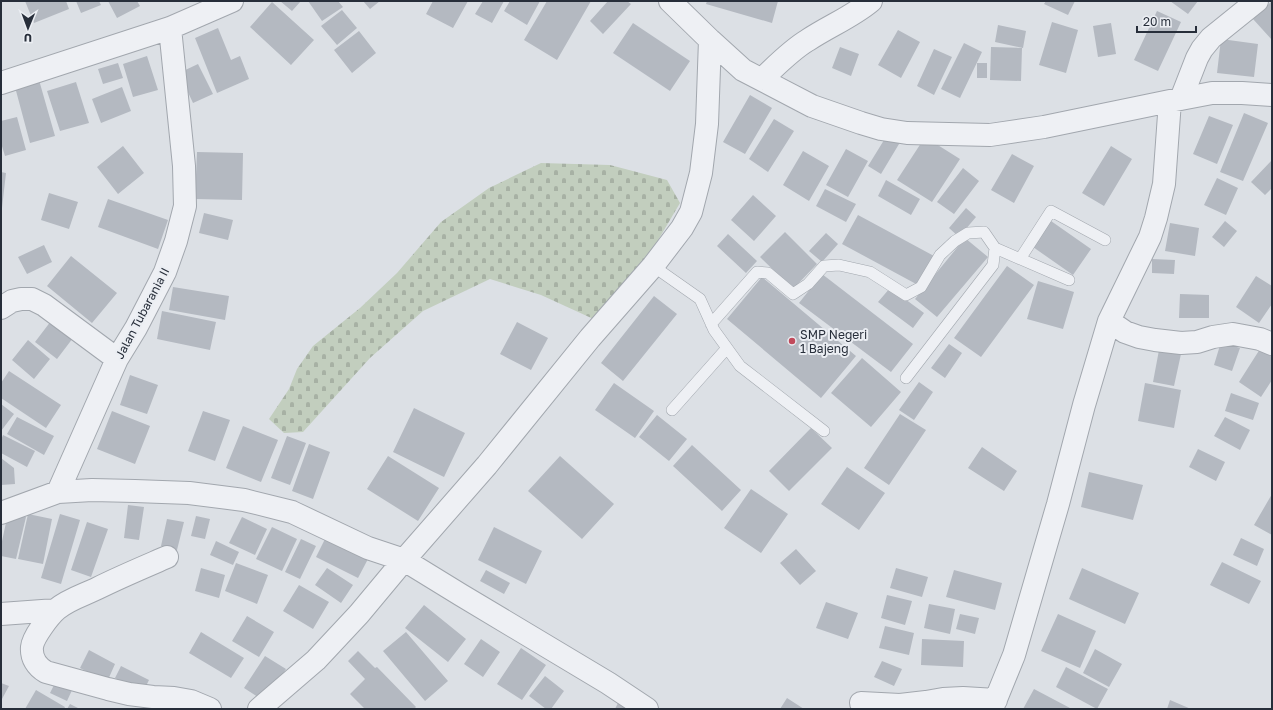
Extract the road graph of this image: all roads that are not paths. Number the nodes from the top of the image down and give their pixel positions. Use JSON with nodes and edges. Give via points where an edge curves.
{"nodes":[{"id":1,"x":232,"y":1,"type":"edge"},
{"id":2,"x":670,"y":1,"type":"edge"},
{"id":3,"x":871,"y":1,"type":"edge"},
{"id":4,"x":1257,"y":1,"type":"edge"},
{"id":5,"x":170,"y":28,"type":"junction"},
{"id":6,"x":710,"y":40,"type":"junction"},
{"id":7,"x":762,"y":79,"type":"junction"},
{"id":8,"x":1,"y":83,"type":"edge"},
{"id":9,"x":1272,"y":95,"type":"edge"},
{"id":10,"x":1175,"y":100,"type":"junction"},
{"id":11,"x":1105,"y":240,"type":"dead end"},
{"id":12,"x":995,"y":248,"type":"junction"},
{"id":13,"x":1020,"y":259,"type":"junction"},
{"id":14,"x":653,"y":266,"type":"junction"},
{"id":15,"x":1069,"y":280,"type":"dead end"},
{"id":16,"x":1,"y":308,"type":"edge"},
{"id":17,"x":1109,"y":321,"type":"junction"},
{"id":18,"x":711,"y":324,"type":"junction"},
{"id":19,"x":1272,"y":344,"type":"edge"},
{"id":20,"x":727,"y":348,"type":"junction"},
{"id":21,"x":118,"y":359,"type":"junction"},
{"id":22,"x":906,"y":378,"type":"dead end"},
{"id":23,"x":672,"y":410,"type":"dead end"},
{"id":24,"x":824,"y":431,"type":"dead end"},
{"id":25,"x":58,"y":492,"type":"junction"},
{"id":26,"x":1,"y":513,"type":"edge"},
{"id":27,"x":167,"y":557,"type":"dead end"},
{"id":28,"x":404,"y":560,"type":"junction"},
{"id":29,"x":56,"y":610,"type":"junction"},
{"id":30,"x":1,"y":614,"type":"edge"},
{"id":31,"x":861,"y":703,"type":"dead end"},
{"id":32,"x":994,"y":704,"type":"edge"},
{"id":33,"x":210,"y":709,"type":"edge"},
{"id":34,"x":260,"y":709,"type":"edge"},
{"id":35,"x":647,"y":709,"type":"edge"}],
"edges":[{"from":1,"to":5,"type":"street"},
{"from":2,"to":6,"type":"street"},
{"from":3,"to":7,"type":"street","via":[[795,49]]},
{"from":4,"to":10,"type":"street","via":[[1211,38],[1202,49]]},
{"from":5,"to":8,"type":"street"},
{"from":5,"to":21,"type":"street","name":"Jalan Tubarania II","via":[[184,166],[185,206],[165,272]]},
{"from":6,"to":7,"type":"street","via":[[743,70]]},
{"from":6,"to":14,"type":"street","via":[[707,124],[701,173],[695,197],[691,212],[682,228]]},
{"from":7,"to":10,"type":"street","via":[[812,106],[881,129],[907,133],[990,135],[1044,127]]},
{"from":9,"to":10,"type":"street","via":[[1212,94]]},
{"from":10,"to":17,"type":"street","via":[[1164,184],[1156,218],[1150,237]]},
{"from":11,"to":13,"type":"lane","via":[[1051,211]]},
{"from":12,"to":13,"type":"lane"},
{"from":12,"to":18,"type":"lane","via":[[984,232],[968,233],[940,255],[921,287],[906,295],[870,272],[839,265],[824,266],[808,284],[793,294],[768,273],[758,272]]},
{"from":12,"to":22,"type":"lane","via":[[993,265]]},
{"from":13,"to":15,"type":"lane"},
{"from":14,"to":18,"type":"lane","via":[[700,299]]},
{"from":14,"to":28,"type":"street"},
{"from":16,"to":21,"type":"street","via":[[12,301],[32,299]]},
{"from":17,"to":19,"type":"street","via":[[1125,332],[1155,340],[1196,342],[1233,334]]},
{"from":17,"to":32,"type":"street","via":[[1014,655]]},
{"from":18,"to":20,"type":"lane"},
{"from":20,"to":23,"type":"lane"},
{"from":20,"to":24,"type":"lane","via":[[740,366]]},
{"from":21,"to":25,"type":"street","name":"Jalan Tubarania II"},
{"from":25,"to":26,"type":"street"},
{"from":25,"to":28,"type":"street","via":[[135,490],[244,500],[292,512],[368,548]]},
{"from":27,"to":29,"type":"street","via":[[72,599]]},
{"from":28,"to":34,"type":"street","via":[[316,660]]},
{"from":28,"to":35,"type":"street"},
{"from":29,"to":30,"type":"street"},
{"from":29,"to":33,"type":"street","via":[[33,643],[34,659],[46,672],[108,690],[191,701]]},
{"from":31,"to":32,"type":"street","via":[[900,705],[963,698]]}]}
